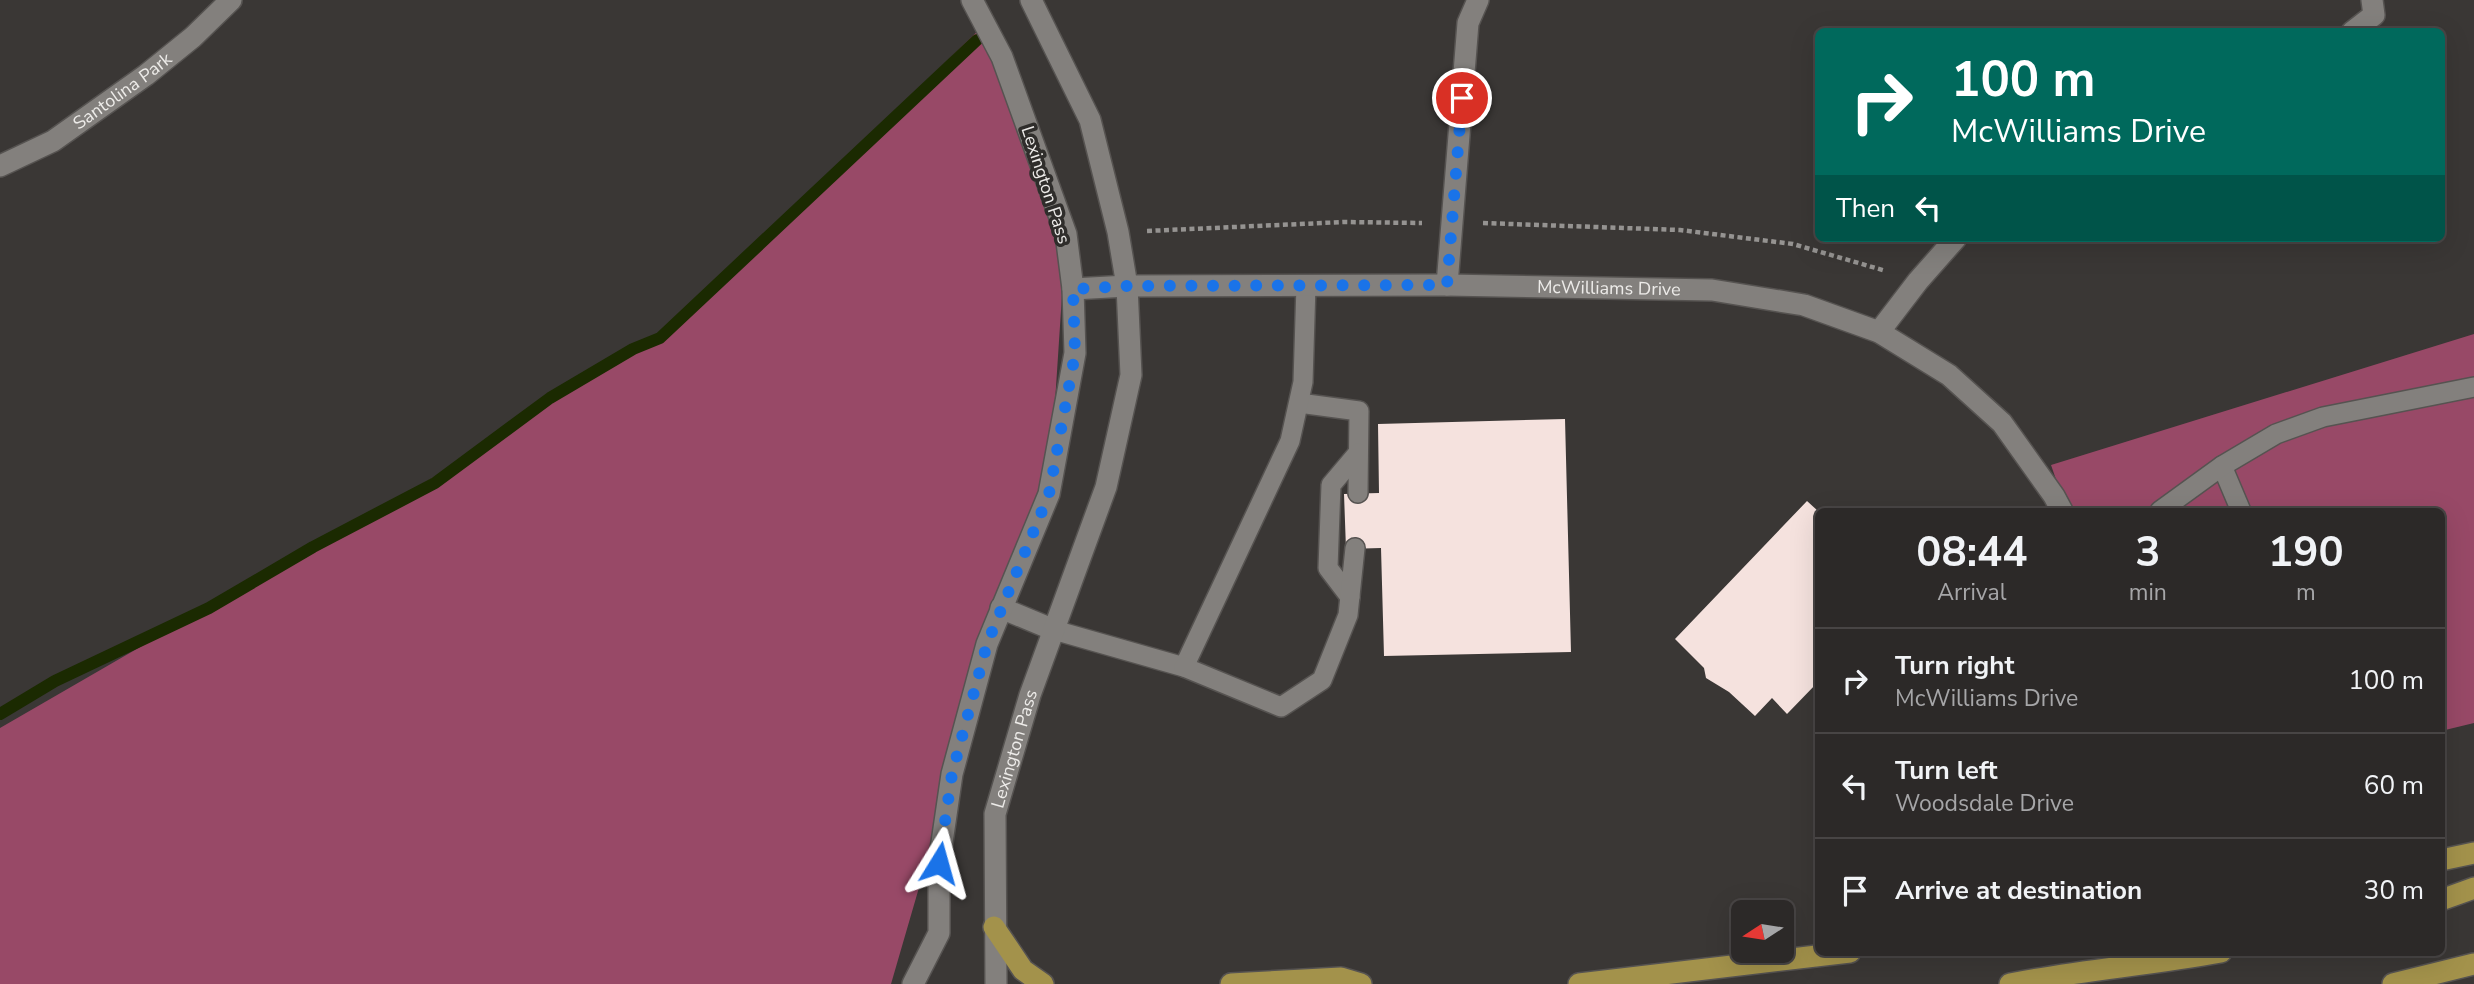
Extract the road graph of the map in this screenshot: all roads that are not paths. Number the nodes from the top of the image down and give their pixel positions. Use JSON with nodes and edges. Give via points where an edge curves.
{"nodes":[{"id":1,"x":231,"y":0,"type":"edge"},
{"id":2,"x":972,"y":0,"type":"edge"},
{"id":3,"x":1031,"y":0,"type":"edge"},
{"id":4,"x":1478,"y":0,"type":"edge"},
{"id":5,"x":2372,"y":0,"type":"edge"},
{"id":6,"x":2357,"y":28,"type":"edge"},
{"id":7,"x":0,"y":166,"type":"edge"},
{"id":8,"x":1952,"y":242,"type":"edge"},
{"id":9,"x":1306,"y":285,"type":"junction"},
{"id":10,"x":1447,"y":285,"type":"junction"},
{"id":11,"x":1127,"y":286,"type":"junction"},
{"id":12,"x":1073,"y":289,"type":"junction"},
{"id":13,"x":1878,"y":332,"type":"junction"},
{"id":14,"x":2474,"y":387,"type":"edge"},
{"id":15,"x":1299,"y":403,"type":"junction"},
{"id":16,"x":1358,"y":453,"type":"junction"},
{"id":17,"x":2222,"y":466,"type":"junction"},
{"id":18,"x":1358,"y":493,"type":"dead end"},
{"id":19,"x":2060,"y":508,"type":"edge"},
{"id":20,"x":2164,"y":508,"type":"edge"},
{"id":21,"x":2240,"y":508,"type":"edge"},
{"id":22,"x":1355,"y":548,"type":"dead end"},
{"id":23,"x":1350,"y":597,"type":"junction"},
{"id":24,"x":1001,"y":608,"type":"junction"},
{"id":25,"x":1054,"y":630,"type":"junction"},
{"id":26,"x":1184,"y":667,"type":"junction"},
{"id":27,"x":2474,"y":853,"type":"edge"},
{"id":28,"x":2445,"y":859,"type":"edge"},
{"id":29,"x":2474,"y":888,"type":"edge"},
{"id":30,"x":2445,"y":899,"type":"edge"},
{"id":31,"x":994,"y":927,"type":"junction"},
{"id":32,"x":1815,"y":956,"type":"edge"},
{"id":33,"x":2199,"y":956,"type":"edge"},
{"id":34,"x":1744,"y":964,"type":"junction"},
{"id":35,"x":2474,"y":964,"type":"edge"},
{"id":36,"x":913,"y":984,"type":"edge"},
{"id":37,"x":996,"y":984,"type":"edge"},
{"id":38,"x":1043,"y":984,"type":"edge"},
{"id":39,"x":1231,"y":984,"type":"edge"},
{"id":40,"x":1361,"y":984,"type":"edge"},
{"id":41,"x":1579,"y":984,"type":"edge"},
{"id":42,"x":1697,"y":984,"type":"edge"},
{"id":43,"x":2010,"y":984,"type":"edge"},
{"id":44,"x":2393,"y":984,"type":"edge"}],
"edges":[{"from":1,"to":7,"type":"street","name":"Santolina Park","via":[[146,75],[53,141]]},
{"from":2,"to":12,"type":"street","name":"Lexington Pass","via":[[1003,57],[1066,234]]},
{"from":3,"to":11,"type":"street","name":"Lexington Pass","via":[[1090,120]]},
{"from":4,"to":10,"type":"street","via":[[1468,23]]},
{"from":5,"to":6,"type":"street","via":[[2374,15]]},
{"from":8,"to":13,"type":"street"},
{"from":9,"to":10,"type":"street","name":"McWilliams Drive"},
{"from":9,"to":11,"type":"street","name":"McWilliams Drive"},
{"from":9,"to":15,"type":"lane"},
{"from":10,"to":13,"type":"street","name":"McWilliams Drive","via":[[1712,290],[1804,305]]},
{"from":11,"to":12,"type":"street","name":"McWilliams Drive"},
{"from":11,"to":25,"type":"street","name":"Lexington Pass","via":[[1131,375],[1106,487]]},
{"from":12,"to":24,"type":"street","name":"Lexington Pass","via":[[1075,354],[1049,494]]},
{"from":13,"to":19,"type":"street","name":"McWilliams Drive","via":[[1949,375],[2002,424]]},
{"from":14,"to":17,"type":"lane","via":[[2323,417],[2276,434]]},
{"from":15,"to":16,"type":"lane","via":[[1359,411]]},
{"from":15,"to":26,"type":"lane","via":[[1290,441]]},
{"from":16,"to":18,"type":"lane"},
{"from":16,"to":23,"type":"lane","via":[[1331,485],[1328,568]]},
{"from":17,"to":20,"type":"lane"},
{"from":17,"to":21,"type":"lane"},
{"from":22,"to":23,"type":"lane"},
{"from":23,"to":26,"type":"lane","via":[[1348,615],[1322,680],[1281,707]]},
{"from":24,"to":25,"type":"street"},
{"from":24,"to":36,"type":"street","name":"Lexington Pass","via":[[952,774],[939,863],[939,933]]},
{"from":25,"to":26,"type":"lane"},
{"from":25,"to":31,"type":"street","name":"Lexington Pass","via":[[995,814]]},
{"from":27,"to":28,"type":"main road"},
{"from":29,"to":30,"type":"main road"},
{"from":31,"to":37,"type":"street","name":"Lexington Pass"},
{"from":31,"to":38,"type":"main road","via":[[1023,970]]},
{"from":32,"to":34,"type":"main road"},
{"from":33,"to":43,"type":"main road"},
{"from":34,"to":41,"type":"main road"},
{"from":34,"to":42,"type":"main road"},
{"from":35,"to":44,"type":"main road"},
{"from":39,"to":40,"type":"main road","via":[[1341,978]]}]}
